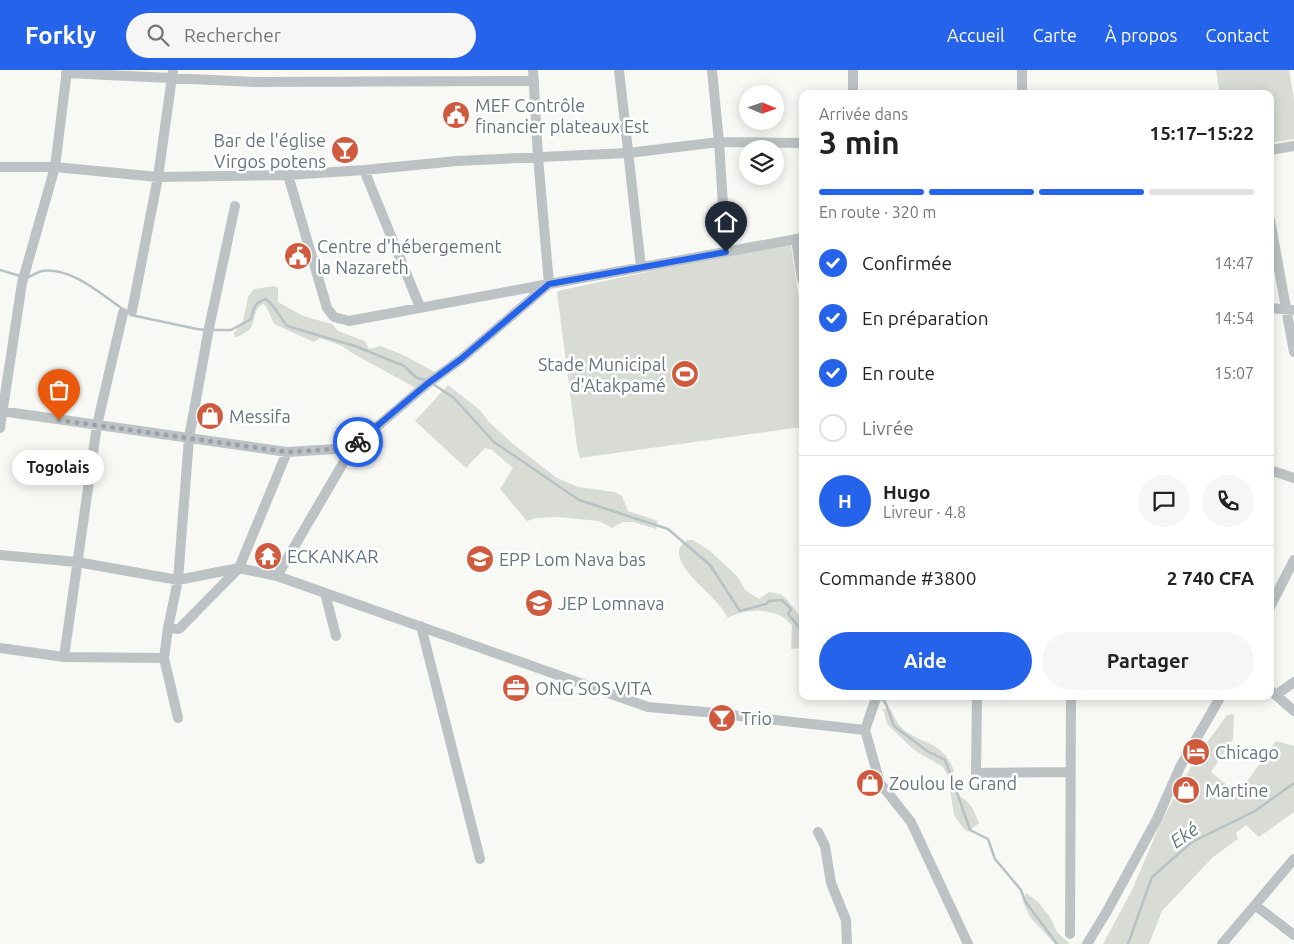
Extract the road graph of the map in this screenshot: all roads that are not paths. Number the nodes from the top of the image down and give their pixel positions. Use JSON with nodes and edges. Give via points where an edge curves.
{"nodes":[{"id":1,"x":533,"y":70,"type":"edge"},
{"id":2,"x":620,"y":70,"type":"edge"},
{"id":3,"x":712,"y":70,"type":"edge"},
{"id":4,"x":853,"y":70,"type":"edge"},
{"id":5,"x":1022,"y":70,"type":"edge"},
{"id":6,"x":67,"y":71,"type":"edge"},
{"id":7,"x":172,"y":74,"type":"edge"},
{"id":8,"x":534,"y":81,"type":"junction"},
{"id":9,"x":853,"y":90,"type":"edge"},
{"id":10,"x":1022,"y":90,"type":"edge"},
{"id":11,"x":719,"y":142,"type":"junction"},
{"id":12,"x":799,"y":143,"type":"edge"},
{"id":13,"x":1294,"y":146,"type":"edge"},
{"id":14,"x":1274,"y":149,"type":"edge"},
{"id":15,"x":628,"y":153,"type":"junction"},
{"id":16,"x":538,"y":157,"type":"junction"},
{"id":17,"x":0,"y":167,"type":"edge"},
{"id":18,"x":55,"y":167,"type":"junction"},
{"id":19,"x":364,"y":170,"type":"junction"},
{"id":20,"x":288,"y":175,"type":"junction"},
{"id":21,"x":158,"y":176,"type":"junction"},
{"id":22,"x":235,"y":206,"type":"dead end"},
{"id":23,"x":799,"y":238,"type":"edge"},
{"id":24,"x":1274,"y":238,"type":"edge"},
{"id":25,"x":726,"y":252,"type":"junction"},
{"id":26,"x":641,"y":268,"type":"junction"},
{"id":27,"x":549,"y":284,"type":"junction"},
{"id":28,"x":420,"y":307,"type":"junction"},
{"id":29,"x":1274,"y":308,"type":"edge"},
{"id":30,"x":1290,"y":310,"type":"edge"},
{"id":31,"x":1294,"y":352,"type":"edge"},
{"id":32,"x":1,"y":412,"type":"edge"},
{"id":33,"x":97,"y":425,"type":"junction"},
{"id":34,"x":0,"y":428,"type":"edge"},
{"id":35,"x":189,"y":438,"type":"junction"},
{"id":36,"x":352,"y":448,"type":"junction"},
{"id":37,"x":287,"y":452,"type":"junction"},
{"id":38,"x":1274,"y":471,"type":"edge"},
{"id":39,"x":1294,"y":478,"type":"edge"},
{"id":40,"x":0,"y":555,"type":"edge"},
{"id":41,"x":1294,"y":560,"type":"edge"},
{"id":42,"x":77,"y":562,"type":"junction"},
{"id":43,"x":239,"y":568,"type":"junction"},
{"id":44,"x":277,"y":576,"type":"junction"},
{"id":45,"x":178,"y":580,"type":"junction"},
{"id":46,"x":325,"y":593,"type":"junction"},
{"id":47,"x":1274,"y":600,"type":"edge"},
{"id":48,"x":421,"y":626,"type":"junction"},
{"id":49,"x":168,"y":628,"type":"junction"},
{"id":50,"x":336,"y":636,"type":"dead end"},
{"id":51,"x":0,"y":648,"type":"edge"},
{"id":52,"x":64,"y":657,"type":"junction"},
{"id":53,"x":164,"y":658,"type":"junction"},
{"id":54,"x":1294,"y":682,"type":"edge"},
{"id":55,"x":1274,"y":692,"type":"edge"},
{"id":56,"x":1274,"y":694,"type":"edge"},
{"id":57,"x":876,"y":700,"type":"edge"},
{"id":58,"x":977,"y":700,"type":"edge"},
{"id":59,"x":1071,"y":700,"type":"edge"},
{"id":60,"x":1219,"y":700,"type":"edge"},
{"id":61,"x":1294,"y":711,"type":"edge"},
{"id":62,"x":178,"y":718,"type":"dead end"},
{"id":63,"x":865,"y":730,"type":"junction"},
{"id":64,"x":1070,"y":772,"type":"junction"},
{"id":65,"x":818,"y":832,"type":"dead end"},
{"id":66,"x":480,"y":859,"type":"dead end"},
{"id":67,"x":1294,"y":859,"type":"edge"},
{"id":68,"x":1255,"y":904,"type":"junction"},
{"id":69,"x":1070,"y":934,"type":"dead end"},
{"id":70,"x":1294,"y":935,"type":"edge"},
{"id":71,"x":847,"y":944,"type":"edge"},
{"id":72,"x":968,"y":944,"type":"edge"},
{"id":73,"x":1087,"y":944,"type":"edge"},
{"id":74,"x":1222,"y":944,"type":"edge"}],
"edges":[{"from":1,"to":8,"type":"street"},
{"from":2,"to":15,"type":"street"},
{"from":3,"to":11,"type":"street"},
{"from":4,"to":9,"type":"street"},
{"from":5,"to":10,"type":"street"},
{"from":6,"to":7,"type":"street"},
{"from":6,"to":18,"type":"street"},
{"from":7,"to":8,"type":"street","via":[[254,82]]},
{"from":7,"to":21,"type":"street"},
{"from":8,"to":16,"type":"street"},
{"from":11,"to":12,"type":"street"},
{"from":11,"to":15,"type":"street"},
{"from":11,"to":25,"type":"street"},
{"from":13,"to":14,"type":"street"},
{"from":15,"to":16,"type":"street"},
{"from":15,"to":26,"type":"street"},
{"from":16,"to":19,"type":"street"},
{"from":16,"to":27,"type":"street"},
{"from":17,"to":18,"type":"street"},
{"from":18,"to":21,"type":"street"},
{"from":18,"to":32,"type":"street","via":[[22,283]]},
{"from":19,"to":20,"type":"street"},
{"from":19,"to":28,"type":"street"},
{"from":20,"to":21,"type":"street"},
{"from":20,"to":28,"type":"street","via":[[327,308],[334,317],[349,321]]},
{"from":21,"to":33,"type":"street","via":[[128,312]]},
{"from":22,"to":35,"type":"street"},
{"from":23,"to":25,"type":"street"},
{"from":24,"to":30,"type":"street"},
{"from":25,"to":26,"type":"street"},
{"from":26,"to":27,"type":"street"},
{"from":27,"to":28,"type":"street"},
{"from":27,"to":36,"type":"street"},
{"from":29,"to":30,"type":"street"},
{"from":30,"to":31,"type":"street"},
{"from":32,"to":33,"type":"street"},
{"from":32,"to":34,"type":"street"},
{"from":33,"to":35,"type":"street"},
{"from":33,"to":42,"type":"street"},
{"from":35,"to":37,"type":"street"},
{"from":35,"to":45,"type":"street"},
{"from":36,"to":37,"type":"street"},
{"from":36,"to":44,"type":"street"},
{"from":37,"to":43,"type":"street"},
{"from":38,"to":39,"type":"street"},
{"from":40,"to":42,"type":"street"},
{"from":41,"to":47,"type":"street"},
{"from":42,"to":45,"type":"street"},
{"from":42,"to":52,"type":"street"},
{"from":43,"to":44,"type":"street"},
{"from":43,"to":45,"type":"street"},
{"from":43,"to":49,"type":"street","via":[[179,629]]},
{"from":44,"to":46,"type":"street"},
{"from":45,"to":49,"type":"street"},
{"from":46,"to":48,"type":"street"},
{"from":46,"to":50,"type":"street"},
{"from":48,"to":63,"type":"street","via":[[648,707]]},
{"from":48,"to":66,"type":"street"},
{"from":49,"to":53,"type":"street"},
{"from":51,"to":52,"type":"street"},
{"from":52,"to":53,"type":"street"},
{"from":53,"to":62,"type":"street"},
{"from":54,"to":55,"type":"street"},
{"from":56,"to":61,"type":"street"},
{"from":57,"to":63,"type":"street"},
{"from":58,"to":64,"type":"street","via":[[976,773]]},
{"from":59,"to":64,"type":"street"},
{"from":60,"to":73,"type":"street"},
{"from":63,"to":72,"type":"street","via":[[880,783],[911,822]]},
{"from":64,"to":69,"type":"street"},
{"from":65,"to":71,"type":"street","via":[[846,920]]},
{"from":67,"to":68,"type":"street"},
{"from":68,"to":70,"type":"street"},
{"from":68,"to":74,"type":"street"}]}
